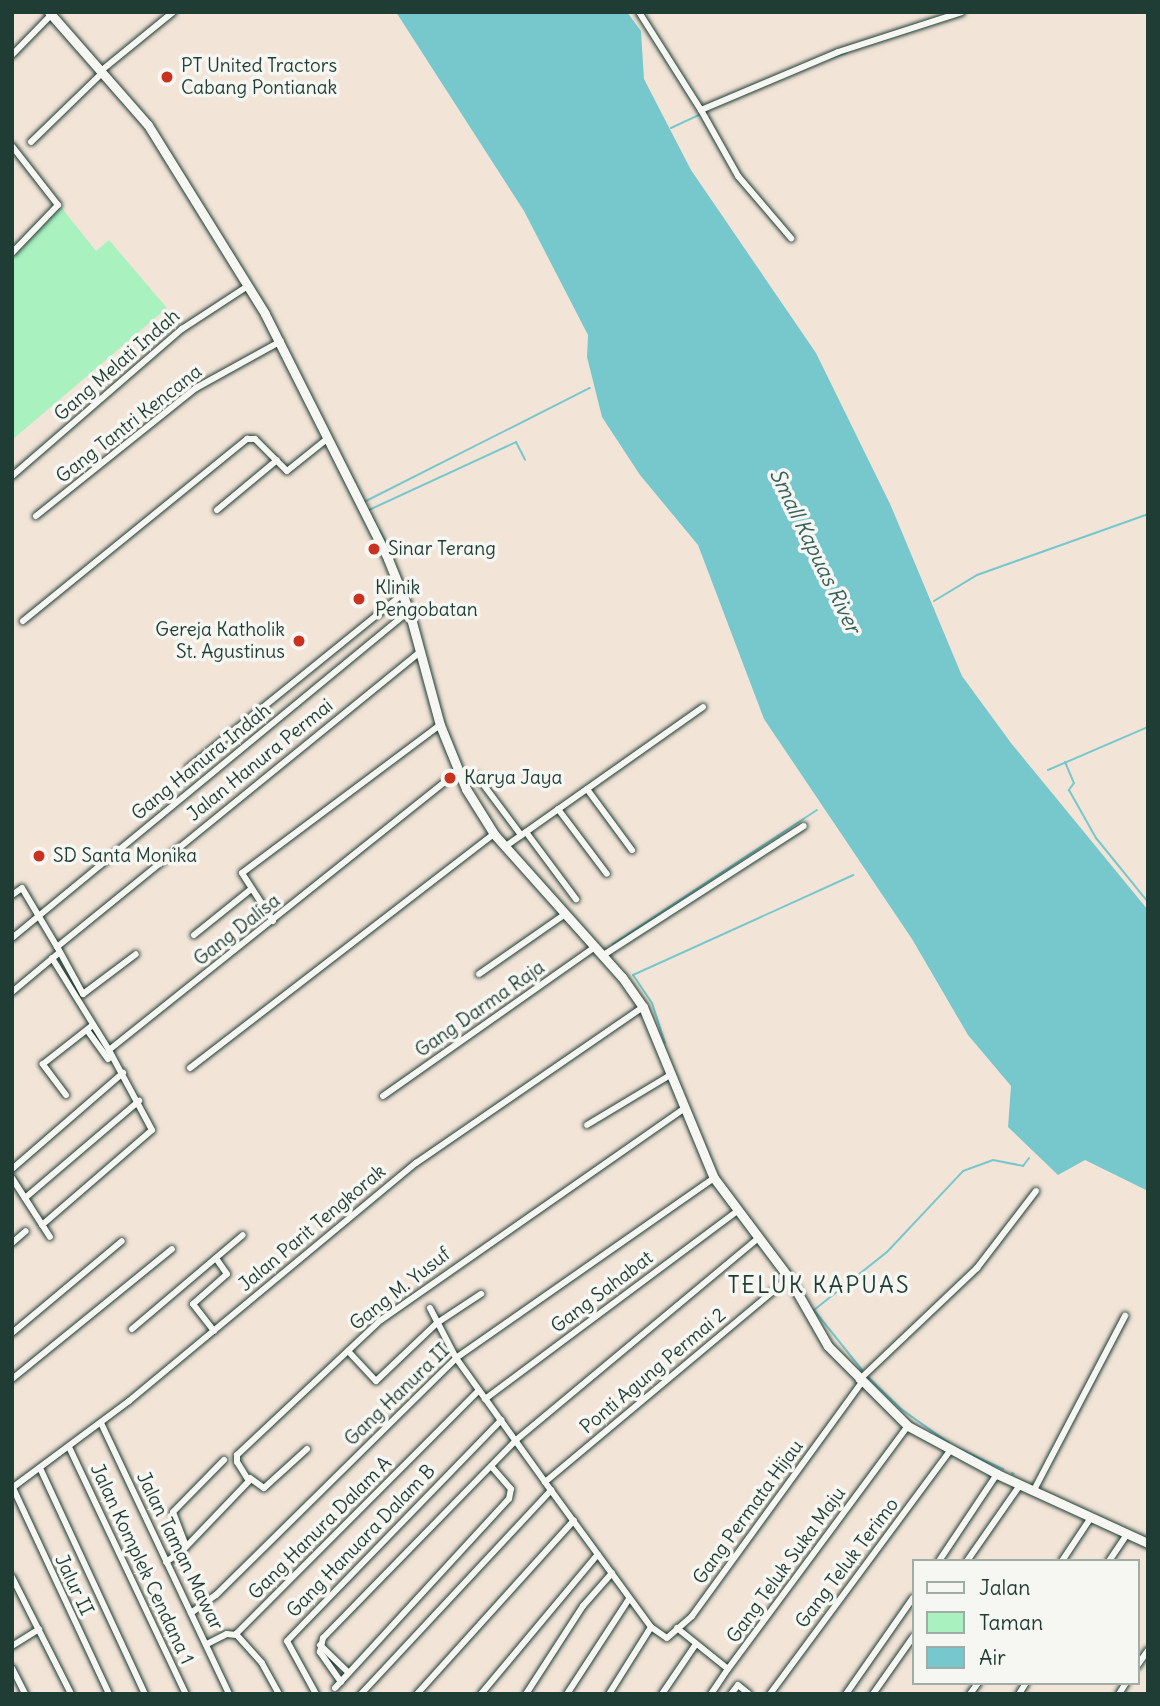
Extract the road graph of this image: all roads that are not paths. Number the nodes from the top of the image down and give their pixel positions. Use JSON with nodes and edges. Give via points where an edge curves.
{"nodes":[{"id":1,"x":173,"y":12,"type":"edge"},
{"id":2,"x":639,"y":12,"type":"edge"},
{"id":3,"x":961,"y":12,"type":"edge"},
{"id":4,"x":54,"y":14,"type":"edge"},
{"id":5,"x":12,"y":55,"type":"edge"},
{"id":6,"x":103,"y":71,"type":"junction"},
{"id":7,"x":701,"y":110,"type":"junction"},
{"id":8,"x":31,"y":142,"type":"dead end"},
{"id":9,"x":12,"y":146,"type":"edge"},
{"id":10,"x":791,"y":238,"type":"dead end"},
{"id":11,"x":12,"y":253,"type":"edge"},
{"id":12,"x":248,"y":286,"type":"junction"},
{"id":13,"x":281,"y":341,"type":"junction"},
{"id":14,"x":328,"y":438,"type":"junction"},
{"id":15,"x":276,"y":460,"type":"junction"},
{"id":16,"x":12,"y":476,"type":"edge"},
{"id":17,"x":217,"y":510,"type":"dead end"},
{"id":18,"x":36,"y":516,"type":"dead end"},
{"id":19,"x":403,"y":594,"type":"junction"},
{"id":20,"x":409,"y":611,"type":"junction"},
{"id":21,"x":23,"y":621,"type":"dead end"},
{"id":22,"x":419,"y":653,"type":"junction"},
{"id":23,"x":703,"y":706,"type":"dead end"},
{"id":24,"x":439,"y":725,"type":"junction"},
{"id":25,"x":187,"y":768,"type":"dead end"},
{"id":26,"x":457,"y":772,"type":"junction"},
{"id":27,"x":477,"y":776,"type":"dead end"},
{"id":28,"x":587,"y":789,"type":"junction"},
{"id":29,"x":558,"y":809,"type":"junction"},
{"id":30,"x":804,"y":826,"type":"dead end"},
{"id":31,"x":524,"y":833,"type":"junction"},
{"id":32,"x":494,"y":834,"type":"junction"},
{"id":33,"x":506,"y":846,"type":"junction"},
{"id":34,"x":632,"y":850,"type":"dead end"},
{"id":35,"x":607,"y":874,"type":"dead end"},
{"id":36,"x":250,"y":890,"type":"junction"},
{"id":37,"x":12,"y":895,"type":"edge"},
{"id":38,"x":576,"y":899,"type":"dead end"},
{"id":39,"x":39,"y":914,"type":"junction"},
{"id":40,"x":564,"y":915,"type":"junction"},
{"id":41,"x":273,"y":921,"type":"junction"},
{"id":42,"x":194,"y":935,"type":"dead end"},
{"id":43,"x":12,"y":938,"type":"edge"},
{"id":44,"x":595,"y":947,"type":"junction"},
{"id":45,"x":58,"y":949,"type":"junction"},
{"id":46,"x":136,"y":954,"type":"dead end"},
{"id":47,"x":603,"y":956,"type":"junction"},
{"id":48,"x":52,"y":958,"type":"junction"},
{"id":49,"x":480,"y":974,"type":"dead end"},
{"id":50,"x":12,"y":992,"type":"edge"},
{"id":51,"x":643,"y":1007,"type":"junction"},
{"id":52,"x":90,"y":1027,"type":"junction"},
{"id":53,"x":109,"y":1050,"type":"junction"},
{"id":54,"x":108,"y":1059,"type":"dead end"},
{"id":55,"x":190,"y":1068,"type":"dead end"},
{"id":56,"x":122,"y":1073,"type":"junction"},
{"id":57,"x":674,"y":1073,"type":"junction"},
{"id":58,"x":66,"y":1095,"type":"dead end"},
{"id":59,"x":383,"y":1096,"type":"dead end"},
{"id":60,"x":139,"y":1101,"type":"junction"},
{"id":61,"x":685,"y":1108,"type":"junction"},
{"id":62,"x":587,"y":1125,"type":"dead end"},
{"id":63,"x":12,"y":1169,"type":"edge"},
{"id":64,"x":12,"y":1178,"type":"edge"},
{"id":65,"x":715,"y":1178,"type":"junction"},
{"id":66,"x":15,"y":1190,"type":"edge"},
{"id":67,"x":1036,"y":1191,"type":"dead end"},
{"id":68,"x":25,"y":1198,"type":"junction"},
{"id":69,"x":737,"y":1211,"type":"junction"},
{"id":70,"x":42,"y":1225,"type":"junction"},
{"id":71,"x":26,"y":1231,"type":"dead end"},
{"id":72,"x":243,"y":1236,"type":"dead end"},
{"id":73,"x":50,"y":1237,"type":"dead end"},
{"id":74,"x":758,"y":1239,"type":"junction"},
{"id":75,"x":122,"y":1241,"type":"dead end"},
{"id":76,"x":12,"y":1243,"type":"edge"},
{"id":77,"x":172,"y":1249,"type":"dead end"},
{"id":78,"x":216,"y":1258,"type":"junction"},
{"id":79,"x":789,"y":1278,"type":"junction"},
{"id":80,"x":481,"y":1294,"type":"dead end"},
{"id":81,"x":430,"y":1308,"type":"dead end"},
{"id":82,"x":1125,"y":1316,"type":"dead end"},
{"id":83,"x":437,"y":1324,"type":"junction"},
{"id":84,"x":132,"y":1329,"type":"dead end"},
{"id":85,"x":214,"y":1331,"type":"junction"},
{"id":86,"x":12,"y":1333,"type":"edge"},
{"id":87,"x":348,"y":1351,"type":"junction"},
{"id":88,"x":456,"y":1358,"type":"junction"},
{"id":89,"x":12,"y":1379,"type":"edge"},
{"id":90,"x":860,"y":1382,"type":"junction"},
{"id":91,"x":479,"y":1390,"type":"junction"},
{"id":92,"x":485,"y":1399,"type":"junction"},
{"id":93,"x":501,"y":1420,"type":"junction"},
{"id":94,"x":101,"y":1423,"type":"junction"},
{"id":95,"x":908,"y":1426,"type":"junction"},
{"id":96,"x":516,"y":1440,"type":"junction"},
{"id":97,"x":69,"y":1447,"type":"junction"},
{"id":98,"x":307,"y":1450,"type":"dead end"},
{"id":99,"x":950,"y":1451,"type":"junction"},
{"id":100,"x":224,"y":1460,"type":"dead end"},
{"id":101,"x":491,"y":1466,"type":"junction"},
{"id":102,"x":40,"y":1468,"type":"junction"},
{"id":103,"x":997,"y":1474,"type":"junction"},
{"id":104,"x":250,"y":1478,"type":"junction"},
{"id":105,"x":545,"y":1482,"type":"junction"},
{"id":106,"x":1020,"y":1485,"type":"junction"},
{"id":107,"x":12,"y":1488,"type":"edge"},
{"id":108,"x":551,"y":1490,"type":"junction"},
{"id":109,"x":1033,"y":1492,"type":"junction"},
{"id":110,"x":1090,"y":1519,"type":"junction"},
{"id":111,"x":573,"y":1520,"type":"junction"},
{"id":112,"x":1127,"y":1534,"type":"junction"},
{"id":113,"x":1148,"y":1543,"type":"edge"},
{"id":114,"x":186,"y":1546,"type":"junction"},
{"id":115,"x":598,"y":1554,"type":"junction"},
{"id":116,"x":940,"y":1559,"type":"edge"},
{"id":117,"x":968,"y":1559,"type":"edge"},
{"id":118,"x":1063,"y":1559,"type":"edge"},
{"id":119,"x":1110,"y":1559,"type":"edge"},
{"id":120,"x":166,"y":1562,"type":"junction"},
{"id":121,"x":612,"y":1573,"type":"junction"},
{"id":122,"x":12,"y":1577,"type":"edge"},
{"id":123,"x":912,"y":1599,"type":"edge"},
{"id":124,"x":629,"y":1600,"type":"junction"},
{"id":125,"x":191,"y":1613,"type":"junction"},
{"id":126,"x":651,"y":1627,"type":"junction"},
{"id":127,"x":677,"y":1628,"type":"junction"},
{"id":128,"x":39,"y":1629,"type":"junction"},
{"id":129,"x":236,"y":1636,"type":"junction"},
{"id":130,"x":912,"y":1638,"type":"edge"},
{"id":131,"x":207,"y":1644,"type":"junction"},
{"id":132,"x":696,"y":1644,"type":"junction"},
{"id":133,"x":320,"y":1645,"type":"junction"},
{"id":134,"x":12,"y":1646,"type":"edge"},
{"id":135,"x":12,"y":1668,"type":"edge"},
{"id":136,"x":728,"y":1669,"type":"junction"},
{"id":137,"x":349,"y":1672,"type":"junction"},
{"id":138,"x":341,"y":1682,"type":"junction"},
{"id":139,"x":335,"y":1688,"type":"dead end"},
{"id":140,"x":25,"y":1694,"type":"edge"},
{"id":141,"x":71,"y":1694,"type":"edge"},
{"id":142,"x":109,"y":1694,"type":"edge"},
{"id":143,"x":145,"y":1694,"type":"edge"},
{"id":144,"x":186,"y":1694,"type":"edge"},
{"id":145,"x":229,"y":1694,"type":"edge"},
{"id":146,"x":279,"y":1694,"type":"edge"},
{"id":147,"x":316,"y":1694,"type":"edge"},
{"id":148,"x":361,"y":1694,"type":"edge"},
{"id":149,"x":416,"y":1694,"type":"edge"},
{"id":150,"x":481,"y":1694,"type":"edge"},
{"id":151,"x":526,"y":1694,"type":"edge"},
{"id":152,"x":567,"y":1694,"type":"edge"},
{"id":153,"x":609,"y":1694,"type":"edge"},
{"id":154,"x":662,"y":1694,"type":"edge"},
{"id":155,"x":711,"y":1694,"type":"edge"},
{"id":156,"x":731,"y":1694,"type":"edge"},
{"id":157,"x":749,"y":1694,"type":"edge"},
{"id":158,"x":770,"y":1694,"type":"edge"},
{"id":159,"x":846,"y":1694,"type":"edge"},
{"id":160,"x":873,"y":1694,"type":"edge"}],
"edges":[{"from":1,"to":6,"type":"street"},
{"from":2,"to":7,"type":"street"},
{"from":3,"to":7,"type":"street","via":[[838,52]]},
{"from":4,"to":5,"type":"street"},
{"from":4,"to":6,"type":"main road"},
{"from":6,"to":8,"type":"street"},
{"from":6,"to":12,"type":"main road","via":[[159,140]]},
{"from":7,"to":10,"type":"street","via":[[738,176]]},
{"from":9,"to":11,"type":"street","via":[[58,205]]},
{"from":12,"to":13,"type":"main road"},
{"from":12,"to":16,"type":"street","name":"Gang Melati Indah","via":[[182,329]]},
{"from":13,"to":14,"type":"main road"},
{"from":13,"to":18,"type":"street","name":"Gang Tantri Kencana","via":[[196,388]]},
{"from":14,"to":15,"type":"street","via":[[290,470]]},
{"from":14,"to":19,"type":"main road"},
{"from":15,"to":17,"type":"street"},
{"from":15,"to":21,"type":"street","via":[[254,439],[247,439]]},
{"from":19,"to":20,"type":"main road"},
{"from":19,"to":25,"type":"street"},
{"from":20,"to":22,"type":"main road"},
{"from":20,"to":39,"type":"street","name":"Gang Hanura Indah"},
{"from":22,"to":24,"type":"main road"},
{"from":22,"to":45,"type":"street","name":"Jalan Hanura Permai"},
{"from":23,"to":28,"type":"street"},
{"from":24,"to":26,"type":"main road"},
{"from":24,"to":36,"type":"street","via":[[242,873]]},
{"from":26,"to":32,"type":"main road"},
{"from":26,"to":41,"type":"street","name":"Gang Dalisa"},
{"from":27,"to":31,"type":"street"},
{"from":28,"to":29,"type":"street"},
{"from":28,"to":34,"type":"street"},
{"from":29,"to":31,"type":"street"},
{"from":29,"to":35,"type":"street"},
{"from":30,"to":47,"type":"street"},
{"from":31,"to":33,"type":"street"},
{"from":31,"to":38,"type":"street"},
{"from":32,"to":33,"type":"main road"},
{"from":32,"to":55,"type":"street"},
{"from":33,"to":40,"type":"main road"},
{"from":36,"to":41,"type":"street"},
{"from":36,"to":42,"type":"street"},
{"from":37,"to":39,"type":"street","via":[[22,888]]},
{"from":39,"to":43,"type":"street","name":"Gang Hanura Indah"},
{"from":39,"to":45,"type":"street"},
{"from":40,"to":44,"type":"main road"},
{"from":40,"to":49,"type":"street"},
{"from":41,"to":53,"type":"street","name":"Gang Dalisa"},
{"from":44,"to":47,"type":"main road"},
{"from":44,"to":59,"type":"street","name":"Gang Darma Raja"},
{"from":45,"to":46,"type":"street","via":[[83,995]]},
{"from":45,"to":48,"type":"street","name":"Jalan Hanura Permai"},
{"from":47,"to":51,"type":"main road"},
{"from":48,"to":50,"type":"street","name":"Jalan Hanura Permai"},
{"from":48,"to":52,"type":"street"},
{"from":51,"to":57,"type":"main road"},
{"from":51,"to":85,"type":"street","name":"Jalan Parit Tengkorak","via":[[416,1163]]},
{"from":52,"to":53,"type":"street"},
{"from":52,"to":54,"type":"street"},
{"from":52,"to":58,"type":"street","via":[[43,1064]]},
{"from":53,"to":56,"type":"street"},
{"from":56,"to":60,"type":"street"},
{"from":56,"to":63,"type":"street"},
{"from":57,"to":61,"type":"main road"},
{"from":57,"to":62,"type":"street"},
{"from":60,"to":68,"type":"street"},
{"from":60,"to":70,"type":"street","via":[[153,1126],[149,1132]]},
{"from":61,"to":65,"type":"main road"},
{"from":61,"to":87,"type":"street","name":"Gang M. Yusuf","via":[[418,1291]]},
{"from":64,"to":66,"type":"street"},
{"from":65,"to":69,"type":"main road"},
{"from":65,"to":88,"type":"street","name":"Gang Hanura II"},
{"from":66,"to":68,"type":"street"},
{"from":67,"to":90,"type":"street","name":"Gang Permata Hijau","via":[[977,1268]]},
{"from":68,"to":70,"type":"street"},
{"from":69,"to":74,"type":"main road"},
{"from":69,"to":92,"type":"street","name":"Gang Sahabat"},
{"from":70,"to":73,"type":"street"},
{"from":71,"to":76,"type":"street"},
{"from":72,"to":78,"type":"street"},
{"from":74,"to":79,"type":"main road"},
{"from":74,"to":96,"type":"street"},
{"from":75,"to":86,"type":"street"},
{"from":77,"to":89,"type":"street"},
{"from":78,"to":84,"type":"street"},
{"from":78,"to":85,"type":"street","via":[[227,1274],[193,1304]]},
{"from":79,"to":90,"type":"main road","via":[[828,1346]]},
{"from":79,"to":105,"type":"street","name":"Ponti Agung Permai 2"},
{"from":80,"to":83,"type":"street"},
{"from":81,"to":83,"type":"street"},
{"from":82,"to":109,"type":"street"},
{"from":83,"to":87,"type":"street","via":[[376,1381]]},
{"from":83,"to":88,"type":"street"},
{"from":85,"to":94,"type":"street","name":"Jalan Parit Tengkorak"},
{"from":87,"to":104,"type":"street","name":"Gang M. Yusuf","via":[[237,1455]]},
{"from":88,"to":91,"type":"street"},
{"from":88,"to":125,"type":"street","name":"Gang Hanura II","via":[[224,1588]]},
{"from":90,"to":95,"type":"main road"},
{"from":90,"to":127,"type":"street","name":"Gang Permata Hijau","via":[[723,1574]]},
{"from":91,"to":92,"type":"street"},
{"from":91,"to":129,"type":"street","name":"Gang Hanura Dalam A"},
{"from":92,"to":93,"type":"street"},
{"from":93,"to":96,"type":"street"},
{"from":93,"to":147,"type":"street","name":"Gang Hanuara Dalam B","via":[[287,1641]]},
{"from":94,"to":97,"type":"street","name":"Jalan Parit Tengkorak"},
{"from":94,"to":120,"type":"street","name":"Jalan Taman Mawar"},
{"from":95,"to":99,"type":"main road"},
{"from":95,"to":136,"type":"street","name":"Gang Teluk Suka Maju"},
{"from":96,"to":101,"type":"street"},
{"from":96,"to":105,"type":"street"},
{"from":97,"to":102,"type":"street","name":"Jalan Parit Tengkorak"},
{"from":97,"to":144,"type":"street","name":"Jalan Komplek Cendana 1"},
{"from":98,"to":104,"type":"street","via":[[264,1488]]},
{"from":99,"to":103,"type":"main road"},
{"from":99,"to":158,"type":"street","name":"Gang Teluk Terimo"},
{"from":100,"to":114,"type":"street","via":[[173,1512]]},
{"from":101,"to":133,"type":"street"},
{"from":101,"to":137,"type":"street","via":[[511,1489],[509,1499]]},
{"from":102,"to":107,"type":"street","name":"Jalan Parit Tengkorak"},
{"from":102,"to":143,"type":"street"},
{"from":103,"to":106,"type":"main road"},
{"from":103,"to":116,"type":"street"},
{"from":104,"to":114,"type":"street"},
{"from":105,"to":108,"type":"street"},
{"from":106,"to":109,"type":"main road"},
{"from":106,"to":117,"type":"street"},
{"from":107,"to":142,"type":"street","name":"Jalur II"},
{"from":108,"to":111,"type":"street"},
{"from":108,"to":148,"type":"street"},
{"from":109,"to":110,"type":"main road"},
{"from":110,"to":112,"type":"main road"},
{"from":110,"to":118,"type":"street"},
{"from":111,"to":115,"type":"street"},
{"from":111,"to":149,"type":"street"},
{"from":112,"to":113,"type":"main road"},
{"from":112,"to":119,"type":"street"},
{"from":114,"to":120,"type":"street"},
{"from":115,"to":121,"type":"street"},
{"from":115,"to":150,"type":"street"},
{"from":120,"to":125,"type":"street","name":"Jalan Taman Mawar"},
{"from":121,"to":124,"type":"street"},
{"from":121,"to":151,"type":"street","via":[[583,1606]]},
{"from":122,"to":128,"type":"street"},
{"from":123,"to":159,"type":"street"},
{"from":124,"to":126,"type":"street"},
{"from":124,"to":152,"type":"street"},
{"from":125,"to":131,"type":"street","name":"Jalan Taman Mawar"},
{"from":126,"to":127,"type":"street","via":[[666,1638]]},
{"from":126,"to":153,"type":"street"},
{"from":127,"to":132,"type":"street","name":"Gang Teluk Suka Maju"},
{"from":128,"to":134,"type":"street"},
{"from":128,"to":141,"type":"street"},
{"from":129,"to":131,"type":"street","via":[[227,1634]]},
{"from":129,"to":146,"type":"street","via":[[262,1663]]},
{"from":130,"to":160,"type":"street"},
{"from":131,"to":145,"type":"street","name":"Jalan Taman Mawar"},
{"from":132,"to":136,"type":"street","name":"Gang Teluk Suka Maju"},
{"from":132,"to":154,"type":"street"},
{"from":133,"to":137,"type":"street"},
{"from":133,"to":138,"type":"street"},
{"from":135,"to":140,"type":"street"},
{"from":136,"to":155,"type":"street"},
{"from":137,"to":138,"type":"street"},
{"from":138,"to":139,"type":"street"},
{"from":156,"to":157,"type":"street","via":[[738,1685]]}]}
